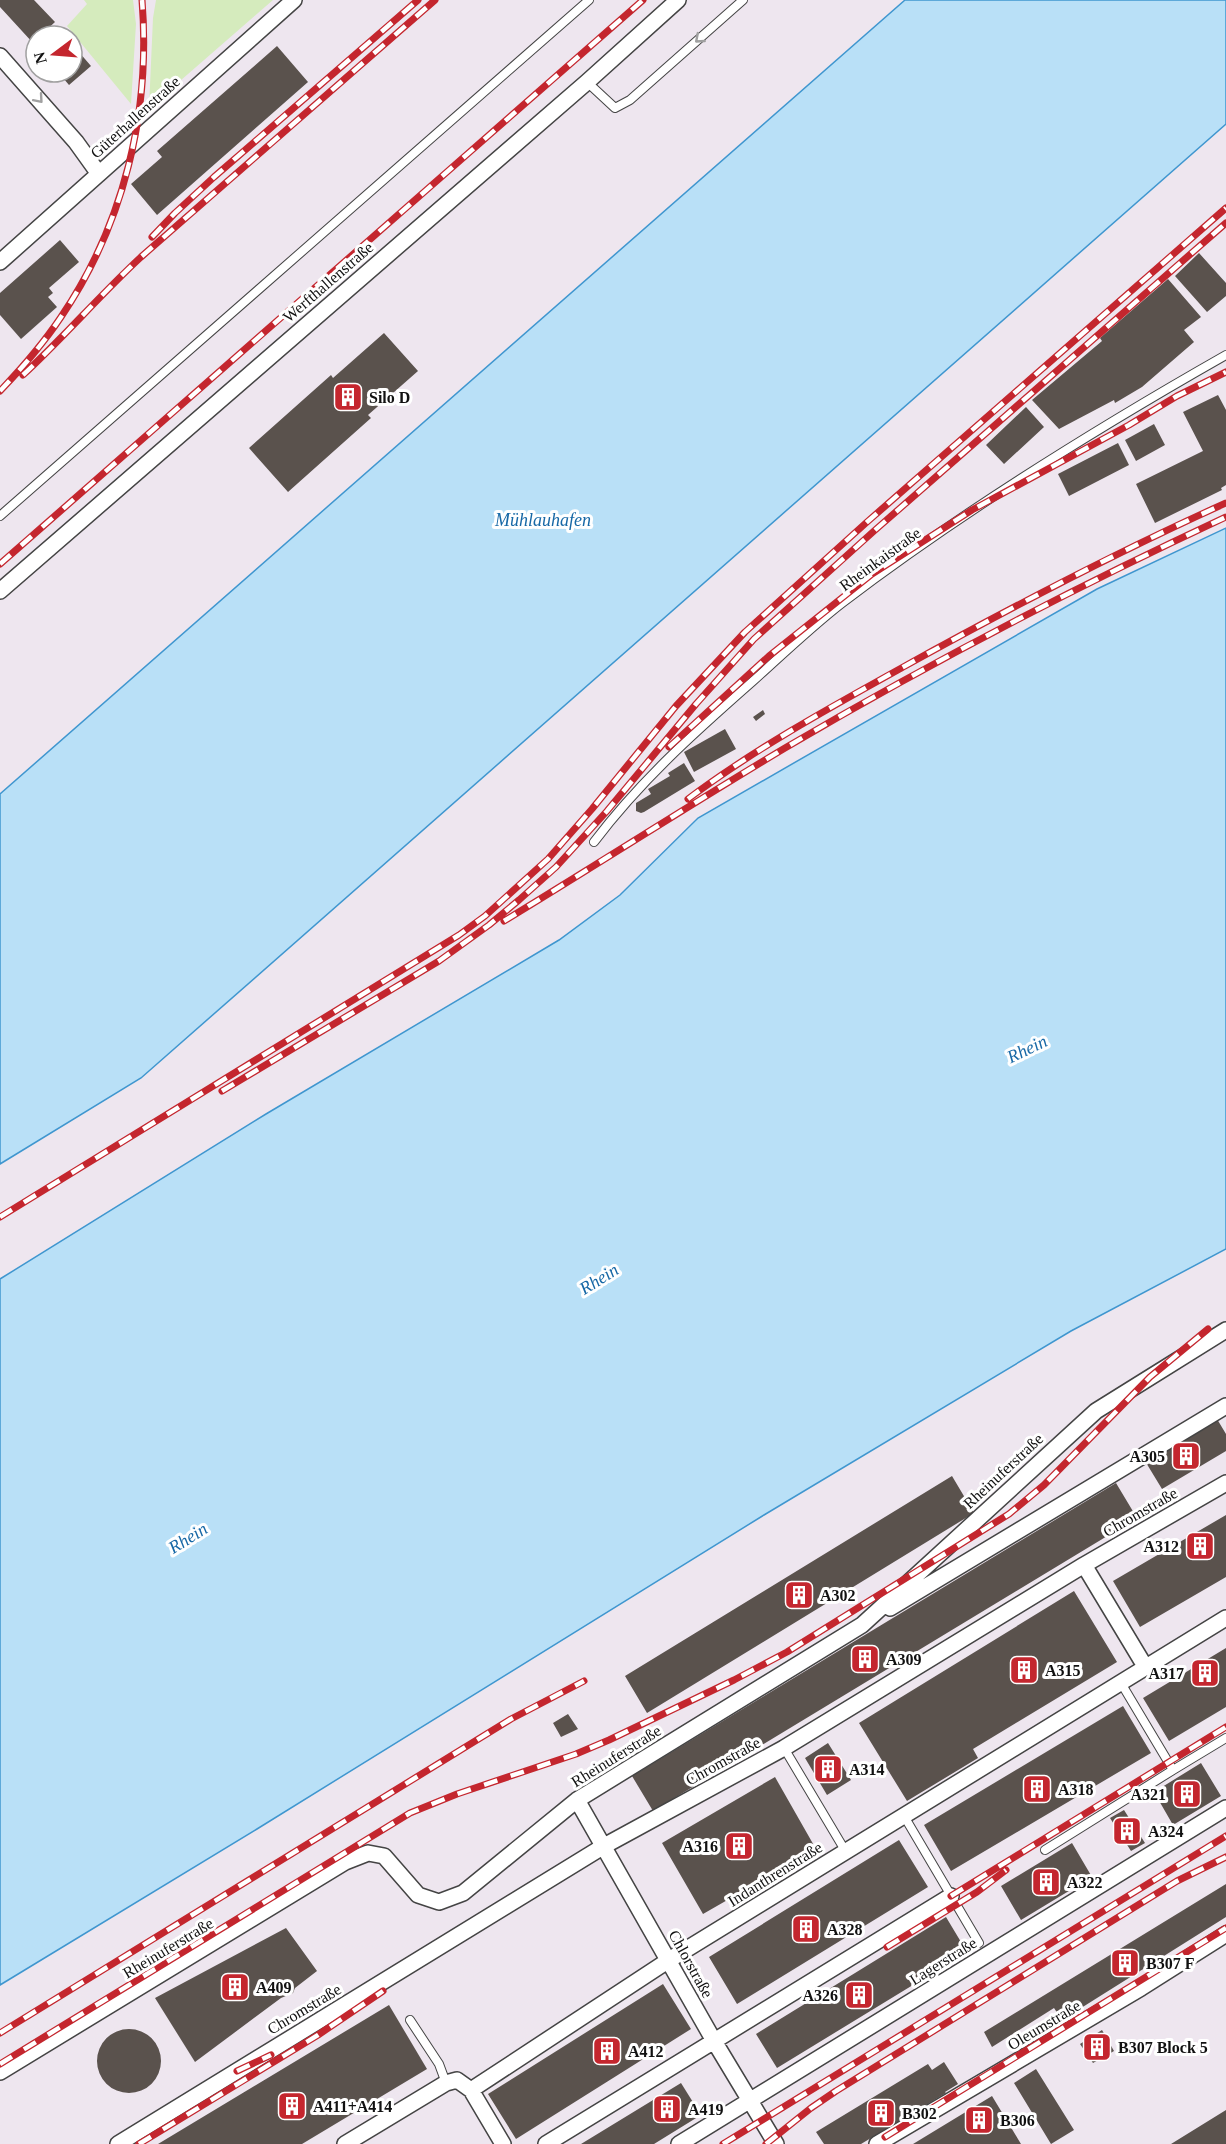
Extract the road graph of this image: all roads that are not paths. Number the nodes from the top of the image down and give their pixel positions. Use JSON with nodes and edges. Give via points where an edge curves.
{"nodes":[{"id":1,"x":294,"y":0,"type":"edge"},
{"id":2,"x":589,"y":0,"type":"edge"},
{"id":3,"x":678,"y":0,"type":"edge"},
{"id":4,"x":743,"y":0,"type":"edge"},
{"id":5,"x":0,"y":56,"type":"edge"},
{"id":6,"x":587,"y":81,"type":"junction"},
{"id":7,"x":99,"y":174,"type":"junction"},
{"id":8,"x":0,"y":262,"type":"edge"},
{"id":9,"x":1226,"y":355,"type":"edge"},
{"id":10,"x":0,"y":516,"type":"edge"},
{"id":11,"x":0,"y":591,"type":"edge"},
{"id":12,"x":594,"y":842,"type":"dead end"},
{"id":13,"x":1226,"y":1330,"type":"edge"},
{"id":14,"x":1226,"y":1406,"type":"edge"},
{"id":15,"x":1226,"y":1483,"type":"edge"},
{"id":16,"x":1084,"y":1565,"type":"junction"},
{"id":17,"x":1226,"y":1618,"type":"edge"},
{"id":18,"x":862,"y":1625,"type":"junction"},
{"id":19,"x":1146,"y":1668,"type":"junction"},
{"id":20,"x":1121,"y":1683,"type":"junction"},
{"id":21,"x":1226,"y":1738,"type":"edge"},
{"id":22,"x":784,"y":1748,"type":"junction"},
{"id":23,"x":1173,"y":1770,"type":"junction"},
{"id":24,"x":578,"y":1800,"type":"junction"},
{"id":25,"x":1226,"y":1808,"type":"edge"},
{"id":26,"x":904,"y":1816,"type":"junction"},
{"id":27,"x":604,"y":1846,"type":"junction"},
{"id":28,"x":1046,"y":1850,"type":"dead end"},
{"id":29,"x":846,"y":1852,"type":"junction"},
{"id":30,"x":951,"y":1896,"type":"junction"},
{"id":31,"x":1226,"y":1934,"type":"edge"},
{"id":32,"x":979,"y":1943,"type":"dead end"},
{"id":33,"x":669,"y":1960,"type":"junction"},
{"id":34,"x":410,"y":2020,"type":"dead end"},
{"id":35,"x":714,"y":2041,"type":"junction"},
{"id":36,"x":0,"y":2072,"type":"edge"},
{"id":37,"x":446,"y":2083,"type":"junction"},
{"id":38,"x":471,"y":2090,"type":"junction"},
{"id":39,"x":750,"y":2101,"type":"junction"},
{"id":40,"x":771,"y":2142,"type":"edge"},
{"id":41,"x":118,"y":2144,"type":"edge"},
{"id":42,"x":345,"y":2144,"type":"edge"},
{"id":43,"x":503,"y":2144,"type":"edge"},
{"id":44,"x":546,"y":2144,"type":"edge"},
{"id":45,"x":679,"y":2144,"type":"edge"},
{"id":46,"x":878,"y":2144,"type":"edge"}],
"edges":[{"from":1,"to":7,"type":"street","name":"Güterhallenstraße"},
{"from":2,"to":10,"type":"lane"},
{"from":3,"to":6,"type":"street","name":"Werfthallenstraße"},
{"from":4,"to":6,"type":"lane","one_way":true,"via":[[630,100],[615,108]]},
{"from":5,"to":7,"type":"street","one_way":true},
{"from":6,"to":11,"type":"street","name":"Werfthallenstraße"},
{"from":7,"to":8,"type":"street","name":"Güterhallenstraße"},
{"from":9,"to":12,"type":"lane","name":"Rheinkaistraße","via":[[972,510],[840,604],[686,740],[622,805]]},
{"from":13,"to":18,"type":"street","name":"Rheinuferstraße","via":[[1096,1411]]},
{"from":14,"to":18,"type":"street"},
{"from":15,"to":16,"type":"street","name":"Chromstraße"},
{"from":16,"to":19,"type":"street"},
{"from":16,"to":22,"type":"street","name":"Chromstraße"},
{"from":17,"to":19,"type":"street","name":"Indanthrenstraße"},
{"from":18,"to":24,"type":"street","name":"Rheinuferstraße"},
{"from":19,"to":20,"type":"street","name":"Indanthrenstraße"},
{"from":20,"to":23,"type":"lane"},
{"from":20,"to":26,"type":"street","name":"Indanthrenstraße"},
{"from":21,"to":23,"type":"lane"},
{"from":22,"to":27,"type":"street","name":"Chromstraße"},
{"from":22,"to":29,"type":"lane"},
{"from":23,"to":28,"type":"lane"},
{"from":24,"to":27,"type":"street","name":"Chlorstraße"},
{"from":24,"to":36,"type":"street","name":"Rheinuferstraße","via":[[463,1893],[440,1902],[418,1895],[384,1857],[368,1853],[345,1862]]},
{"from":25,"to":39,"type":"street","name":"Lagerstraße"},
{"from":26,"to":29,"type":"street","name":"Indanthrenstraße"},
{"from":26,"to":30,"type":"lane"},
{"from":27,"to":33,"type":"street","name":"Chlorstraße"},
{"from":27,"to":41,"type":"street","name":"Chromstraße"},
{"from":29,"to":33,"type":"street","name":"Indanthrenstraße"},
{"from":30,"to":32,"type":"lane"},
{"from":30,"to":35,"type":"street"},
{"from":31,"to":46,"type":"street","name":"Oleumstraße"},
{"from":33,"to":35,"type":"street","name":"Chlorstraße"},
{"from":33,"to":38,"type":"street","name":"Indanthrenstraße"},
{"from":34,"to":37,"type":"lane","via":[[439,2064]]},
{"from":35,"to":39,"type":"street","name":"Chlorstraße"},
{"from":35,"to":44,"type":"street"},
{"from":37,"to":38,"type":"street","via":[[457,2080]]},
{"from":37,"to":42,"type":"street"},
{"from":38,"to":43,"type":"street"},
{"from":39,"to":40,"type":"street","name":"Chlorstraße"},
{"from":39,"to":45,"type":"street","name":"Lagerstraße"}]}
